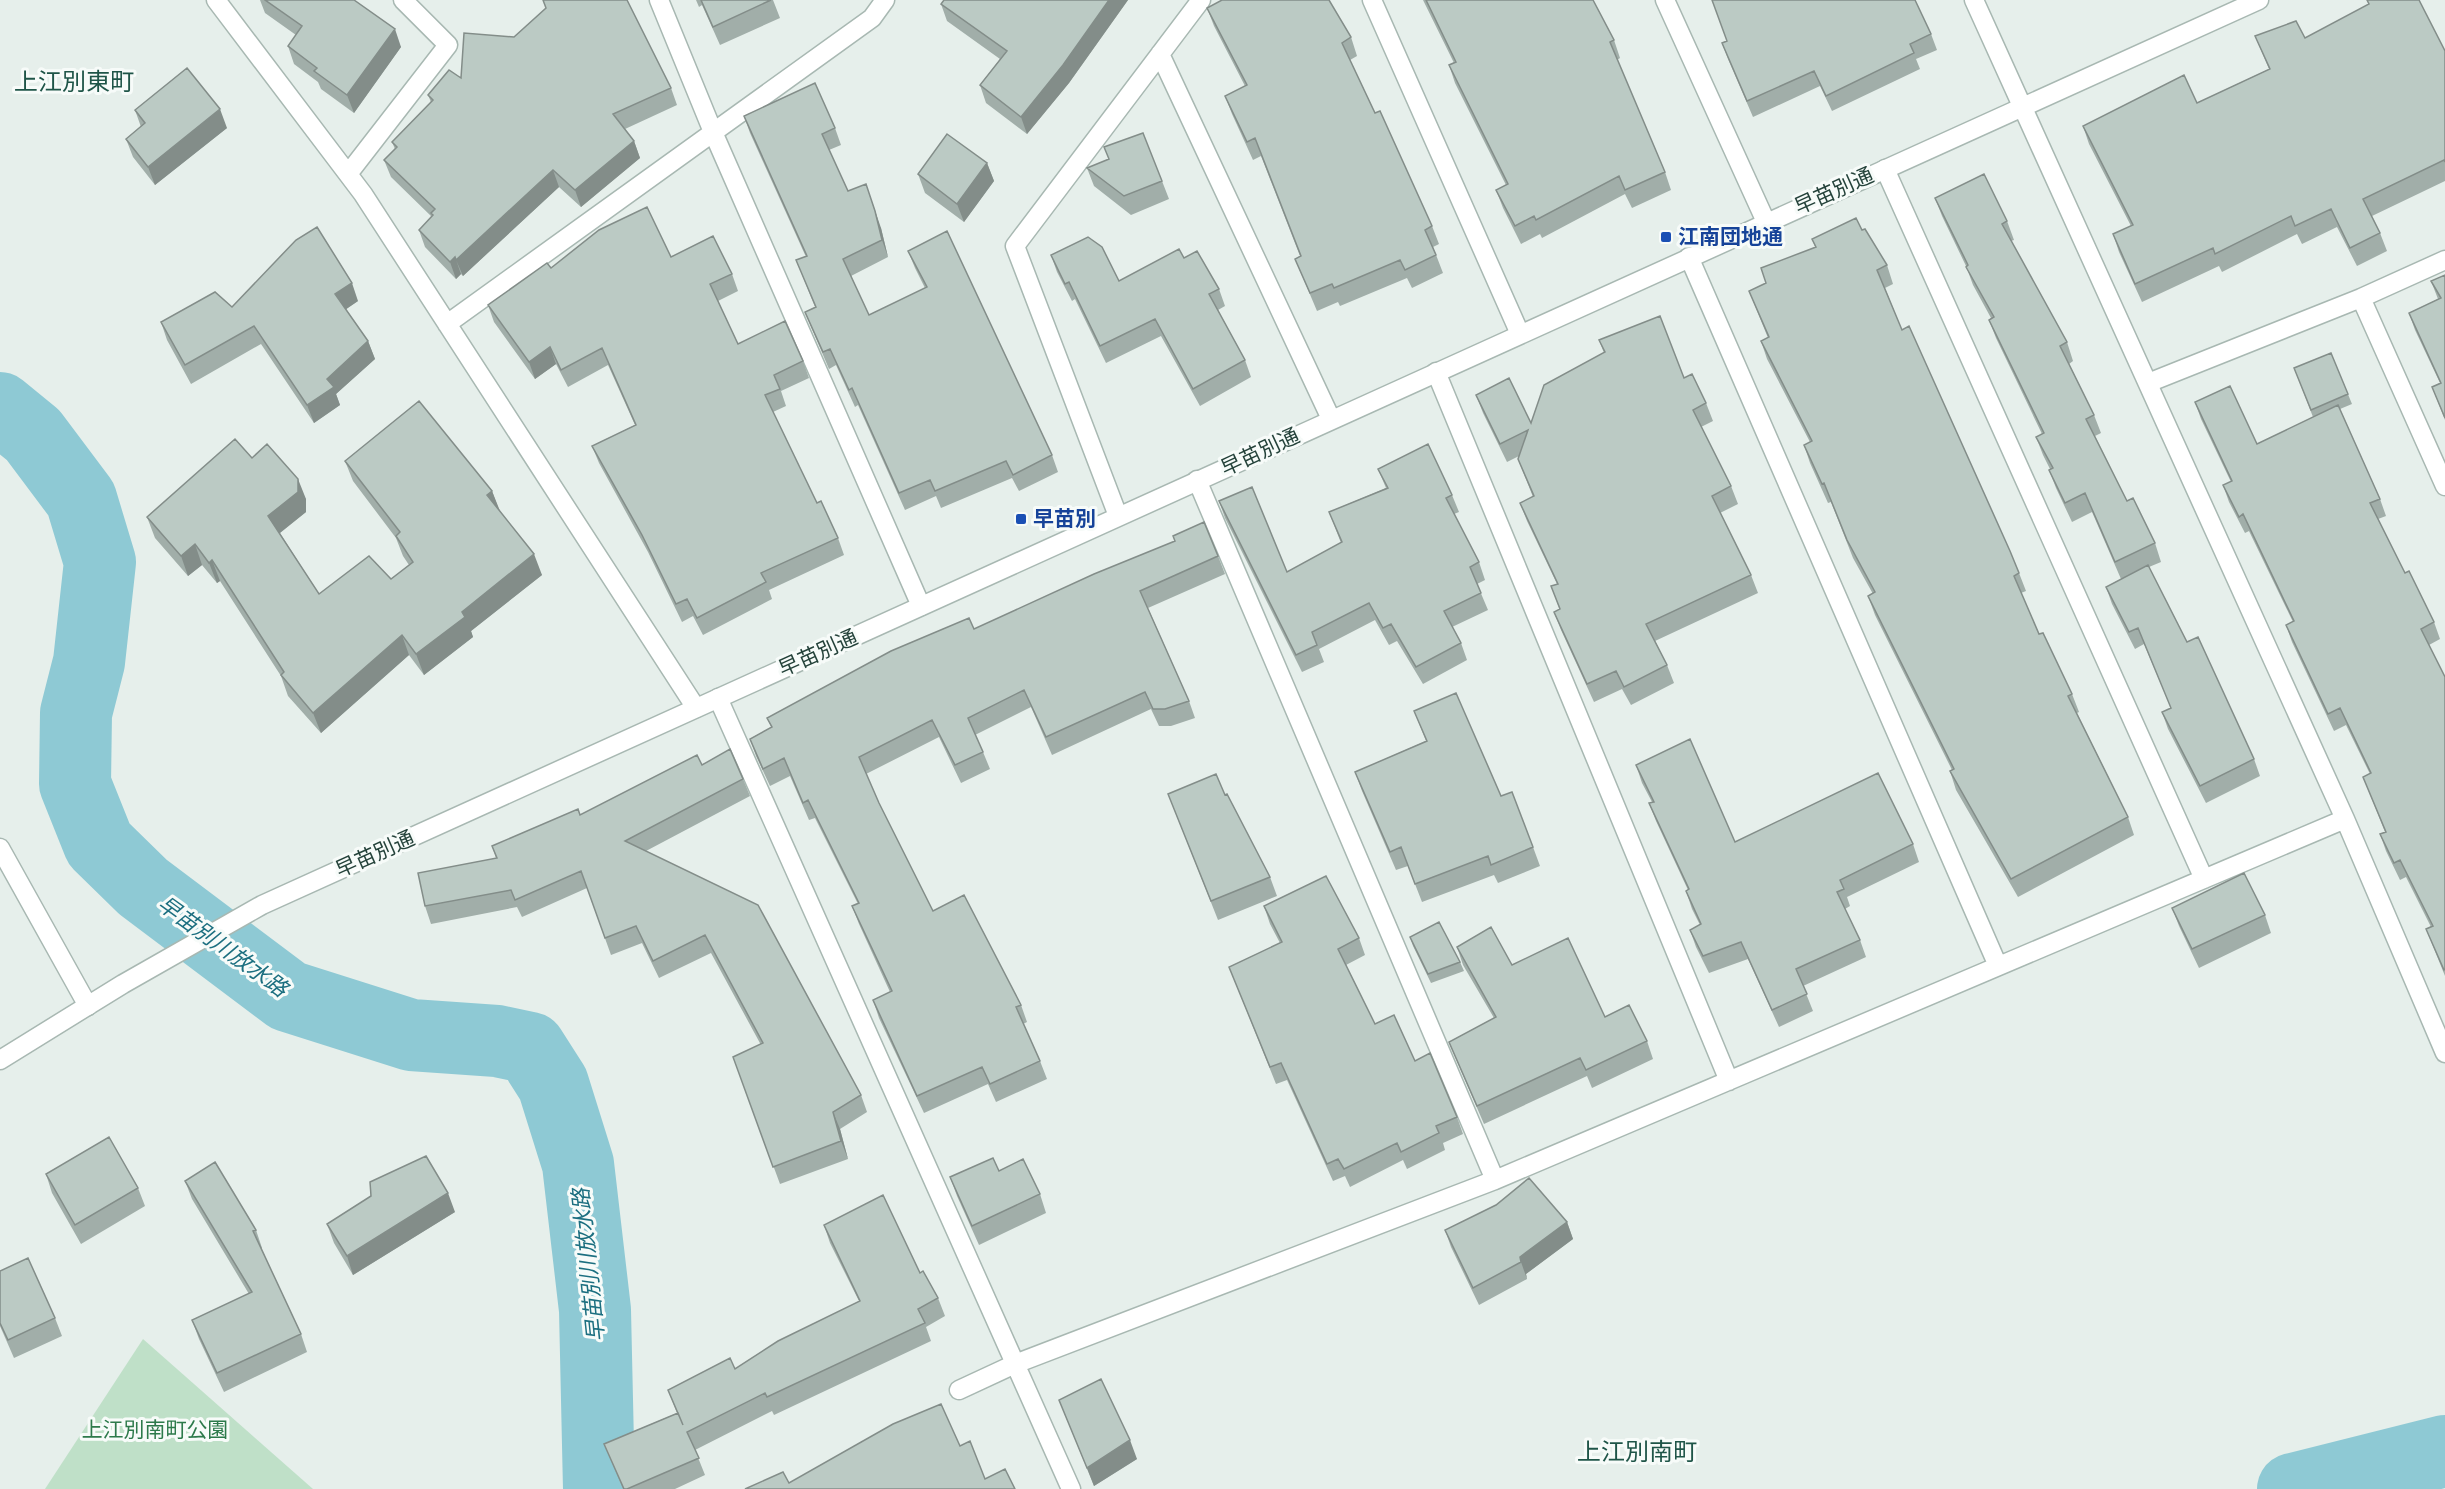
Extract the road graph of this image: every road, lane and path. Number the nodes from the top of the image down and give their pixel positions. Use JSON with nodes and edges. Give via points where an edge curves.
{"nodes":[{"id":1,"x":216,"y":0,"type":"edge"},
{"id":2,"x":403,"y":0,"type":"edge"},
{"id":3,"x":659,"y":0,"type":"edge"},
{"id":4,"x":885,"y":0,"type":"edge"},
{"id":5,"x":1201,"y":0,"type":"edge"},
{"id":6,"x":1372,"y":0,"type":"edge"},
{"id":7,"x":1665,"y":0,"type":"edge"},
{"id":8,"x":1974,"y":0,"type":"edge"},
{"id":9,"x":2259,"y":0,"type":"edge"},
{"id":10,"x":1160,"y":54,"type":"junction"},
{"id":11,"x":2023,"y":106,"type":"junction"},
{"id":12,"x":713,"y":132,"type":"junction"},
{"id":13,"x":1885,"y":169,"type":"junction"},
{"id":14,"x":348,"y":174,"type":"junction"},
{"id":15,"x":1767,"y":222,"type":"junction"},
{"id":16,"x":1689,"y":257,"type":"junction"},
{"id":17,"x":2445,"y":260,"type":"edge"},
{"id":18,"x":2361,"y":297,"type":"junction"},
{"id":19,"x":447,"y":324,"type":"junction"},
{"id":20,"x":1521,"y":334,"type":"junction"},
{"id":21,"x":1436,"y":372,"type":"junction"},
{"id":22,"x":2148,"y":383,"type":"junction"},
{"id":23,"x":1331,"y":420,"type":"junction"},
{"id":24,"x":1197,"y":480,"type":"junction"},
{"id":25,"x":2445,"y":486,"type":"edge"},
{"id":26,"x":1118,"y":516,"type":"junction"},
{"id":27,"x":921,"y":606,"type":"junction"},
{"id":28,"x":718,"y":698,"type":"junction"},
{"id":29,"x":696,"y":708,"type":"junction"},
{"id":30,"x":2345,"y":819,"type":"junction"},
{"id":31,"x":0,"y":848,"type":"edge"},
{"id":32,"x":2204,"y":879,"type":"junction"},
{"id":33,"x":1998,"y":966,"type":"junction"},
{"id":34,"x":88,"y":1006,"type":"junction"},
{"id":35,"x":2445,"y":1053,"type":"edge"},
{"id":36,"x":0,"y":1060,"type":"edge"},
{"id":37,"x":1729,"y":1081,"type":"junction"},
{"id":38,"x":1494,"y":1180,"type":"junction"},
{"id":39,"x":1015,"y":1364,"type":"junction"},
{"id":40,"x":959,"y":1390,"type":"dead end"},
{"id":41,"x":1071,"y":1489,"type":"edge"}],
"edges":[{"from":1,"to":14,"type":"street"},
{"from":2,"to":14,"type":"street","via":[[448,45]]},
{"from":3,"to":12,"type":"street"},
{"from":4,"to":12,"type":"street","via":[[872,18]]},
{"from":5,"to":10,"type":"street"},
{"from":6,"to":20,"type":"street"},
{"from":7,"to":15,"type":"street"},
{"from":8,"to":11,"type":"street"},
{"from":9,"to":11,"type":"street","name":"早苗別通"},
{"from":10,"to":23,"type":"street"},
{"from":10,"to":26,"type":"street","via":[[1015,246]]},
{"from":11,"to":13,"type":"street","name":"早苗別通"},
{"from":11,"to":22,"type":"street"},
{"from":12,"to":19,"type":"street"},
{"from":12,"to":27,"type":"street"},
{"from":13,"to":15,"type":"street","name":"早苗別通"},
{"from":13,"to":32,"type":"street"},
{"from":14,"to":19,"type":"street"},
{"from":15,"to":16,"type":"street","name":"早苗別通"},
{"from":16,"to":20,"type":"street","name":"早苗別通"},
{"from":16,"to":33,"type":"street"},
{"from":17,"to":18,"type":"street"},
{"from":18,"to":22,"type":"street"},
{"from":18,"to":25,"type":"street"},
{"from":19,"to":29,"type":"street"},
{"from":20,"to":21,"type":"street","name":"早苗別通"},
{"from":21,"to":23,"type":"street","name":"早苗別通"},
{"from":21,"to":37,"type":"street"},
{"from":22,"to":30,"type":"street"},
{"from":23,"to":24,"type":"street","name":"早苗別通"},
{"from":24,"to":26,"type":"street","name":"早苗別通"},
{"from":24,"to":38,"type":"street"},
{"from":26,"to":27,"type":"street","name":"早苗別通"},
{"from":27,"to":28,"type":"street","name":"早苗別通"},
{"from":28,"to":29,"type":"street","name":"早苗別通"},
{"from":28,"to":39,"type":"street"},
{"from":29,"to":34,"type":"street","name":"早苗別通","via":[[262,905]]},
{"from":30,"to":32,"type":"street"},
{"from":30,"to":35,"type":"street"},
{"from":31,"to":34,"type":"street"},
{"from":32,"to":33,"type":"street"},
{"from":33,"to":37,"type":"street"},
{"from":34,"to":36,"type":"street"},
{"from":37,"to":38,"type":"street"},
{"from":38,"to":39,"type":"street"},
{"from":39,"to":40,"type":"street"},
{"from":39,"to":41,"type":"street"}]}
